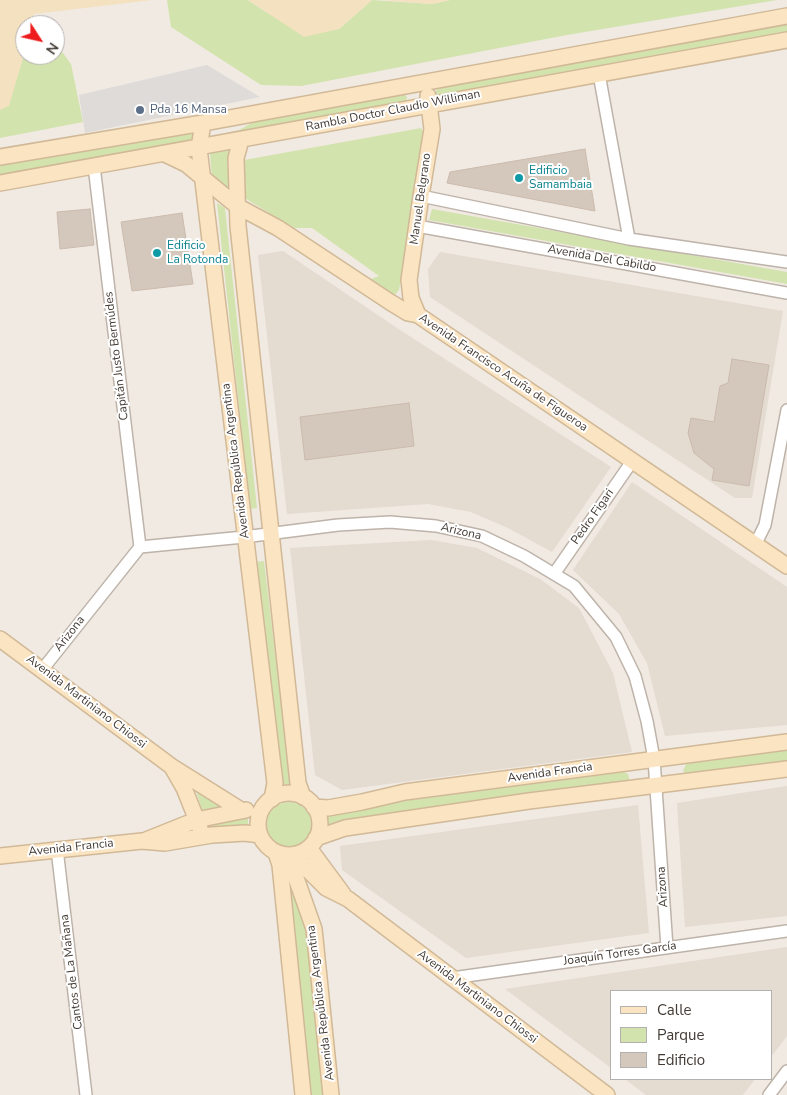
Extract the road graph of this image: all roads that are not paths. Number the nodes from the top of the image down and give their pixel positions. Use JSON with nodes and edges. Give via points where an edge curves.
{"nodes":[{"id":1,"x":787,"y":16,"type":"edge"},
{"id":2,"x":787,"y":40,"type":"edge"},
{"id":3,"x":599,"y":74,"type":"junction"},
{"id":4,"x":426,"y":82,"type":"junction"},
{"id":5,"x":429,"y":104,"type":"junction"},
{"id":6,"x":202,"y":123,"type":"junction"},
{"id":7,"x":241,"y":140,"type":"junction"},
{"id":8,"x":199,"y":148,"type":"junction"},
{"id":9,"x":165,"y":154,"type":"junction"},
{"id":10,"x":0,"y":157,"type":"edge"},
{"id":11,"x":94,"y":166,"type":"junction"},
{"id":12,"x":203,"y":178,"type":"junction"},
{"id":13,"x":0,"y":183,"type":"edge"},
{"id":14,"x":420,"y":196,"type":"junction"},
{"id":15,"x":237,"y":206,"type":"junction"},
{"id":16,"x":417,"y":226,"type":"junction"},
{"id":17,"x":629,"y":239,"type":"junction"},
{"id":18,"x":787,"y":262,"type":"edge"},
{"id":19,"x":787,"y":293,"type":"edge"},
{"id":20,"x":418,"y":315,"type":"junction"},
{"id":21,"x":787,"y":410,"type":"edge"},
{"id":22,"x":633,"y":460,"type":"junction"},
{"id":23,"x":270,"y":534,"type":"junction"},
{"id":24,"x":244,"y":537,"type":"junction"},
{"id":25,"x":755,"y":544,"type":"junction"},
{"id":26,"x":140,"y":546,"type":"junction"},
{"id":27,"x":787,"y":566,"type":"edge"},
{"id":28,"x":554,"y":574,"type":"junction"},
{"id":29,"x":0,"y":639,"type":"edge"},
{"id":30,"x":42,"y":670,"type":"junction"},
{"id":31,"x":787,"y":742,"type":"edge"},
{"id":32,"x":654,"y":759,"type":"junction"},
{"id":33,"x":171,"y":766,"type":"junction"},
{"id":34,"x":787,"y":768,"type":"edge"},
{"id":35,"x":656,"y":785,"type":"junction"},
{"id":36,"x":308,"y":802,"type":"junction"},
{"id":37,"x":267,"y":803,"type":"junction"},
{"id":38,"x":241,"y":810,"type":"junction"},
{"id":39,"x":196,"y":820,"type":"junction"},
{"id":40,"x":260,"y":835,"type":"junction"},
{"id":41,"x":212,"y":836,"type":"junction"},
{"id":42,"x":142,"y":841,"type":"junction"},
{"id":43,"x":313,"y":843,"type":"junction"},
{"id":44,"x":57,"y":849,"type":"junction"},
{"id":45,"x":286,"y":854,"type":"junction"},
{"id":46,"x":0,"y":856,"type":"edge"},
{"id":47,"x":348,"y":899,"type":"junction"},
{"id":48,"x":787,"y":931,"type":"edge"},
{"id":49,"x":667,"y":948,"type":"junction"},
{"id":50,"x":452,"y":978,"type":"junction"},
{"id":51,"x":787,"y":1070,"type":"edge"},
{"id":52,"x":86,"y":1095,"type":"edge"},
{"id":53,"x":304,"y":1095,"type":"edge"},
{"id":54,"x":331,"y":1095,"type":"edge"},
{"id":55,"x":607,"y":1095,"type":"edge"},
{"id":56,"x":769,"y":1095,"type":"edge"}],
"edges":[{"from":1,"to":4,"type":"street","name":"Rambla Doctor Claudio Williman"},
{"from":2,"to":3,"type":"street","name":"Rambla Doctor Claudio Williman"},
{"from":3,"to":5,"type":"street","name":"Rambla Doctor Claudio Williman"},
{"from":3,"to":17,"type":"street"},
{"from":4,"to":5,"type":"street","name":"Manuel Belgrano"},
{"from":4,"to":6,"type":"street","name":"Rambla Doctor Claudio Williman"},
{"from":5,"to":7,"type":"street","name":"Rambla Doctor Claudio Williman"},
{"from":5,"to":14,"type":"street","name":"Manuel Belgrano","via":[[432,129]]},
{"from":6,"to":8,"type":"street","name":"Avenida República Argentina"},
{"from":6,"to":10,"type":"street","name":"Rambla Doctor Claudio Williman"},
{"from":7,"to":8,"type":"street","name":"Rambla Doctor Claudio Williman"},
{"from":7,"to":15,"type":"street","name":"Avenida República Argentina","via":[[236,158]]},
{"from":8,"to":9,"type":"street","name":"Rambla Doctor Claudio Williman"},
{"from":8,"to":12,"type":"street","name":"Avenida República Argentina"},
{"from":9,"to":11,"type":"street","name":"Rambla Doctor Claudio Williman"},
{"from":9,"to":12,"type":"street","name":"Avenida Francisco Acuña de Figueroa","via":[[186,164]]},
{"from":11,"to":13,"type":"street","name":"Rambla Doctor Claudio Williman"},
{"from":11,"to":26,"type":"street","name":"Capitán Justo Bermúdes"},
{"from":12,"to":15,"type":"street","name":"Avenida Francisco Acuña de Figueroa"},
{"from":12,"to":24,"type":"street","name":"Avenida República Argentina"},
{"from":14,"to":16,"type":"street","name":"Manuel Belgrano"},
{"from":14,"to":17,"type":"street","name":"Avenida Del Cabildo"},
{"from":15,"to":20,"type":"street","name":"Avenida Francisco Acuña de Figueroa","via":[[278,228],[408,313]]},
{"from":15,"to":23,"type":"street","name":"Avenida República Argentina"},
{"from":16,"to":19,"type":"street","name":"Avenida Del Cabildo"},
{"from":16,"to":20,"type":"street","name":"Manuel Belgrano","via":[[409,280],[410,298]]},
{"from":17,"to":18,"type":"street","name":"Avenida Del Cabildo"},
{"from":20,"to":22,"type":"street","name":"Avenida Francisco Acuña de Figueroa"},
{"from":21,"to":25,"type":"street","via":[[765,525]]},
{"from":22,"to":25,"type":"street","name":"Avenida Francisco Acuña de Figueroa"},
{"from":22,"to":28,"type":"street","name":"Pedro Figari"},
{"from":23,"to":24,"type":"street","name":"Arizona"},
{"from":23,"to":28,"type":"street","name":"Arizona","via":[[390,522],[436,526],[482,536]]},
{"from":23,"to":36,"type":"street","name":"Avenida República Argentina","via":[[298,783]]},
{"from":24,"to":26,"type":"street","name":"Arizona"},
{"from":24,"to":37,"type":"street","name":"Avenida República Argentina","via":[[275,783]]},
{"from":25,"to":27,"type":"street","name":"Avenida Francisco Acuña de Figueroa"},
{"from":26,"to":30,"type":"street","name":"Arizona"},
{"from":28,"to":32,"type":"street","name":"Arizona","via":[[574,586],[616,637],[635,676]]},
{"from":29,"to":30,"type":"street","name":"Avenida Martiniano Chiossi"},
{"from":30,"to":33,"type":"street","name":"Avenida Martiniano Chiossi"},
{"from":31,"to":32,"type":"street","name":"Avenida Francia"},
{"from":32,"to":35,"type":"street","name":"Arizona"},
{"from":32,"to":36,"type":"street","name":"Avenida Francia","via":[[405,792],[328,808]]},
{"from":33,"to":38,"type":"street","name":"Avenida Martiniano Chiossi"},
{"from":33,"to":39,"type":"street","name":"Avenida Martiniano Chiossi","via":[[184,788]]},
{"from":34,"to":35,"type":"street","name":"Avenida Francia"},
{"from":35,"to":43,"type":"street","name":"Avenida Francia","via":[[345,828]]},
{"from":35,"to":49,"type":"street","name":"Arizona"},
{"from":36,"to":37,"type":"street","via":[[287,794]]},
{"from":36,"to":43,"type":"street","via":[[318,814],[319,823]]},
{"from":37,"to":38,"type":"street","name":"Avenida Francia"},
{"from":37,"to":40,"type":"street","via":[[258,821]]},
{"from":38,"to":39,"type":"street","name":"Avenida Francia"},
{"from":39,"to":41,"type":"street","name":"Avenida Martiniano Chiossi","via":[[205,833]]},
{"from":39,"to":42,"type":"street","name":"Avenida Francia"},
{"from":40,"to":41,"type":"street","name":"Avenida Francia"},
{"from":40,"to":45,"type":"street","via":[[266,845]]},
{"from":41,"to":42,"type":"street","name":"Avenida Francia","via":[[165,843]]},
{"from":42,"to":44,"type":"street","name":"Avenida Francia"},
{"from":43,"to":45,"type":"street"},
{"from":43,"to":47,"type":"street","name":"Avenida Martiniano Chiossi"},
{"from":44,"to":46,"type":"street","name":"Avenida Francia"},
{"from":44,"to":52,"type":"street","name":"Cantos de La Mañana"},
{"from":45,"to":47,"type":"street","name":"Avenida Martiniano Chiossi","via":[[326,888]]},
{"from":45,"to":53,"type":"street","name":"Avenida República Argentina","via":[[280,865]]},
{"from":45,"to":54,"type":"street","name":"Avenida República Argentina","via":[[314,929]]},
{"from":47,"to":50,"type":"street","name":"Avenida Martiniano Chiossi"},
{"from":48,"to":49,"type":"street","name":"Joaquín Torres García"},
{"from":49,"to":50,"type":"street","name":"Joaquín Torres García"},
{"from":50,"to":55,"type":"street","name":"Avenida Martiniano Chiossi"},
{"from":51,"to":56,"type":"street"}]}
